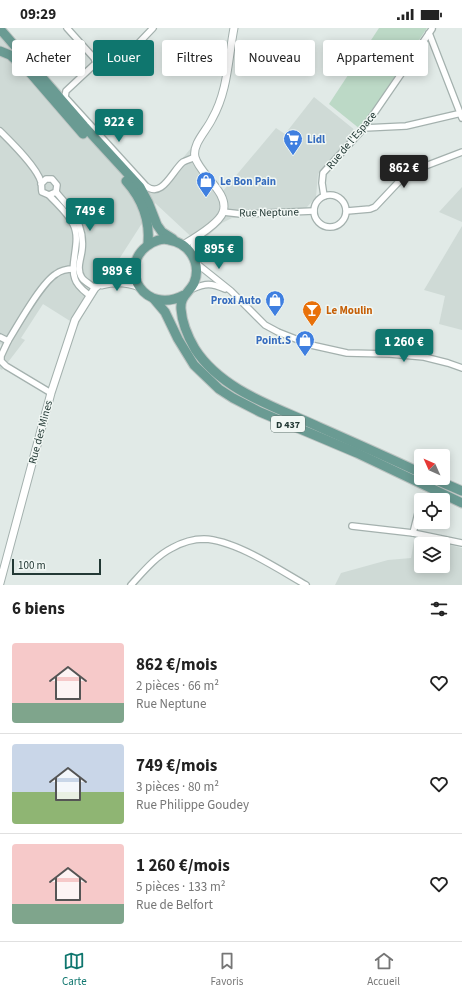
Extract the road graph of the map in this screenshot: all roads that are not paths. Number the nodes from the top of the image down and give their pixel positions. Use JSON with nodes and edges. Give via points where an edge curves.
{"nodes":[{"id":1,"x":67,"y":28,"type":"edge"},
{"id":2,"x":153,"y":28,"type":"edge"},
{"id":3,"x":234,"y":28,"type":"edge"},
{"id":4,"x":430,"y":31,"type":"edge"},
{"id":5,"x":1,"y":33,"type":"edge"},
{"id":6,"x":142,"y":40,"type":"edge"},
{"id":7,"x":12,"y":48,"type":"edge"},
{"id":8,"x":0,"y":51,"type":"edge"},
{"id":9,"x":12,"y":57,"type":"edge"},
{"id":10,"x":93,"y":57,"type":"edge"},
{"id":11,"x":93,"y":66,"type":"edge"},
{"id":12,"x":32,"y":76,"type":"edge"},
{"id":13,"x":461,"y":115,"type":"edge"},
{"id":14,"x":364,"y":128,"type":"junction"},
{"id":15,"x":0,"y":131,"type":"edge"},
{"id":16,"x":462,"y":152,"type":"edge"},
{"id":17,"x":195,"y":157,"type":"junction"},
{"id":18,"x":44,"y":182,"type":"junction"},
{"id":19,"x":56,"y":192,"type":"junction"},
{"id":20,"x":49,"y":195,"type":"junction"},
{"id":21,"x":324,"y":196,"type":"junction"},
{"id":22,"x":314,"y":211,"type":"junction"},
{"id":23,"x":347,"y":211,"type":"junction"},
{"id":24,"x":223,"y":212,"type":"junction"},
{"id":25,"x":199,"y":236,"type":"junction"},
{"id":26,"x":179,"y":243,"type":"junction"},
{"id":27,"x":148,"y":244,"type":"junction"},
{"id":28,"x":195,"y":260,"type":"junction"},
{"id":29,"x":136,"y":262,"type":"junction"},
{"id":30,"x":74,"y":269,"type":"junction"},
{"id":31,"x":140,"y":287,"type":"junction"},
{"id":32,"x":95,"y":288,"type":"junction"},
{"id":33,"x":231,"y":291,"type":"junction"},
{"id":34,"x":187,"y":292,"type":"junction"},
{"id":35,"x":89,"y":295,"type":"junction"},
{"id":36,"x":153,"y":298,"type":"junction"},
{"id":37,"x":0,"y":337,"type":"edge"},
{"id":38,"x":8,"y":341,"type":"junction"},
{"id":39,"x":462,"y":368,"type":"edge"},
{"id":40,"x":51,"y":393,"type":"junction"},
{"id":41,"x":414,"y":470,"type":"edge"},
{"id":42,"x":447,"y":485,"type":"edge"},
{"id":43,"x":462,"y":492,"type":"edge"},
{"id":44,"x":462,"y":503,"type":"edge"},
{"id":45,"x":352,"y":526,"type":"dead end"},
{"id":46,"x":414,"y":529,"type":"edge"},
{"id":47,"x":413,"y":533,"type":"junction"},
{"id":48,"x":462,"y":543,"type":"edge"},
{"id":49,"x":0,"y":583,"type":"edge"},
{"id":50,"x":131,"y":585,"type":"edge"},
{"id":51,"x":306,"y":585,"type":"edge"}],
"edges":[{"from":1,"to":10,"type":"street"},
{"from":2,"to":6,"type":"street"},
{"from":3,"to":17,"type":"street","via":[[220,103],[200,138],[195,149]]},
{"from":4,"to":13,"type":"street"},
{"from":4,"to":14,"type":"street","name":"Rue de l'Espace"},
{"from":5,"to":7,"type":"main road"},
{"from":5,"to":26,"type":"main road","via":[[140,187],[157,225],[162,232]]},
{"from":8,"to":9,"type":"main road"},
{"from":11,"to":17,"type":"street","via":[[66,91],[65,97],[146,186],[156,190],[161,188],[184,162]]},
{"from":12,"to":27,"type":"main road","via":[[135,191],[148,228]]},
{"from":13,"to":14,"type":"street","via":[[406,126]]},
{"from":14,"to":21,"type":"street","name":"Rue de l'Espace","via":[[323,173]]},
{"from":15,"to":18,"type":"street","via":[[16,146]]},
{"from":16,"to":23,"type":"street","via":[[407,173],[375,207]]},
{"from":17,"to":24,"type":"street","via":[[220,195],[224,203]]},
{"from":18,"to":19,"type":"street","via":[[52,179],[56,183]]},
{"from":18,"to":20,"type":"street","via":[[42,192]]},
{"from":19,"to":20,"type":"street"},
{"from":19,"to":32,"type":"street","via":[[79,224],[82,238],[80,273],[83,279]]},
{"from":20,"to":30,"type":"street","via":[[73,224],[76,240]]},
{"from":21,"to":22,"type":"street","via":[[316,203]]},
{"from":21,"to":23,"type":"street","via":[[342,198]]},
{"from":22,"to":23,"type":"street","via":[[318,222],[328,227],[339,225]]},
{"from":22,"to":24,"type":"street","name":"Rue Neptune","via":[[241,214]]},
{"from":24,"to":25,"type":"street"},
{"from":25,"to":26,"type":"street"},
{"from":25,"to":28,"type":"street","via":[[194,246]]},
{"from":26,"to":27,"type":"main road","via":[[166,239]]},
{"from":26,"to":28,"type":"main road"},
{"from":27,"to":29,"type":"main road"},
{"from":28,"to":33,"type":"street"},
{"from":28,"to":34,"type":"main road","via":[[196,277]]},
{"from":29,"to":31,"type":"main road","via":[[135,275]]},
{"from":29,"to":32,"type":"street","name":"Rue des Mines","via":[[129,269],[103,281]]},
{"from":30,"to":35,"type":"street","via":[[75,280]]},
{"from":30,"to":38,"type":"street","via":[[62,270],[52,277]]},
{"from":31,"to":32,"type":"street","via":[[118,282]]},
{"from":31,"to":36,"type":"main road"},
{"from":32,"to":35,"type":"street","name":"Rue des Mines"},
{"from":33,"to":34,"type":"street","via":[[213,284],[202,284]]},
{"from":33,"to":39,"type":"street","via":[[261,322],[311,345],[347,353],[424,357]]},
{"from":34,"to":36,"type":"main road","via":[[167,301]]},
{"from":34,"to":41,"type":"main road","number":"D 437","via":[[181,309],[183,322],[196,350],[220,376],[261,400]]},
{"from":35,"to":40,"type":"street","name":"Rue des Mines","via":[[75,320]]},
{"from":36,"to":44,"type":"main road","number":"D 437","via":[[165,312],[194,364],[207,378],[233,398]]},
{"from":37,"to":38,"type":"street"},
{"from":38,"to":40,"type":"street","via":[[1,361]]},
{"from":40,"to":49,"type":"street","name":"Rue des Mines"},
{"from":42,"to":43,"type":"main road"},
{"from":45,"to":47,"type":"street"},
{"from":46,"to":47,"type":"street"},
{"from":47,"to":48,"type":"street"},
{"from":50,"to":51,"type":"street","via":[[170,549],[185,542],[202,539],[215,540],[247,552]]}]}
